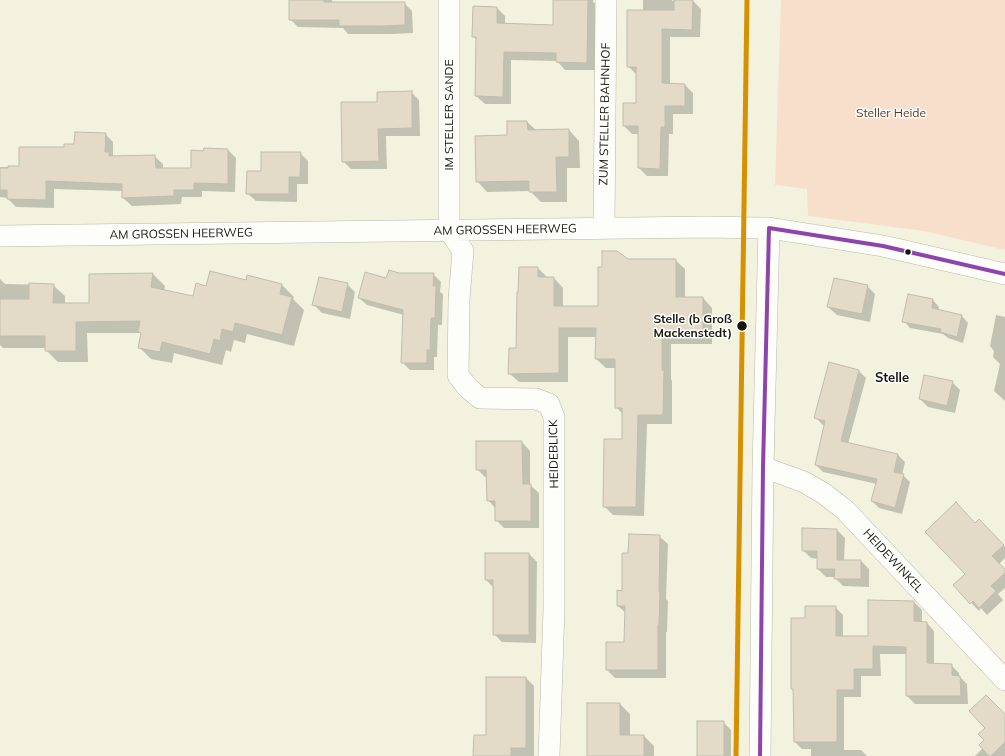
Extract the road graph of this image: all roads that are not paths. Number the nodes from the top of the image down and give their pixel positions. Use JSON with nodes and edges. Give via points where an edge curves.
{"nodes":[{"id":1,"x":449,"y":0,"type":"edge"},
{"id":2,"x":606,"y":0,"type":"edge"},
{"id":3,"x":604,"y":228,"type":"junction"},
{"id":4,"x":769,"y":228,"type":"junction"},
{"id":5,"x":449,"y":230,"type":"junction"},
{"id":6,"x":0,"y":236,"type":"edge"},
{"id":7,"x":1005,"y":274,"type":"edge"},
{"id":8,"x":763,"y":467,"type":"junction"},
{"id":9,"x":1005,"y":680,"type":"edge"},
{"id":10,"x":549,"y":756,"type":"edge"},
{"id":11,"x":760,"y":756,"type":"edge"}],
"edges":[{"from":1,"to":5,"type":"street","name":"IM STELLER SANDE"},
{"from":2,"to":3,"type":"street","name":"ZUM STELLER BAHNHOF"},
{"from":3,"to":4,"type":"street","name":"AM GROSSEN HEERWEG"},
{"from":3,"to":5,"type":"street","name":"AM GROSSEN HEERWEG"},
{"from":4,"to":7,"type":"street","name":"AM GROSSEN HEERWEG","via":[[883,246]]},
{"from":4,"to":8,"type":"street"},
{"from":5,"to":6,"type":"street","name":"AM GROSSEN HEERWEG"},
{"from":5,"to":10,"type":"street","name":"HEIDEBLICK","via":[[463,251],[459,299],[458,375],[480,398],[536,399],[549,404],[554,417],[554,609]]},
{"from":8,"to":9,"type":"street","name":"HEIDEWINKEL","via":[[804,482],[845,510]]},
{"from":8,"to":11,"type":"street"}]}
